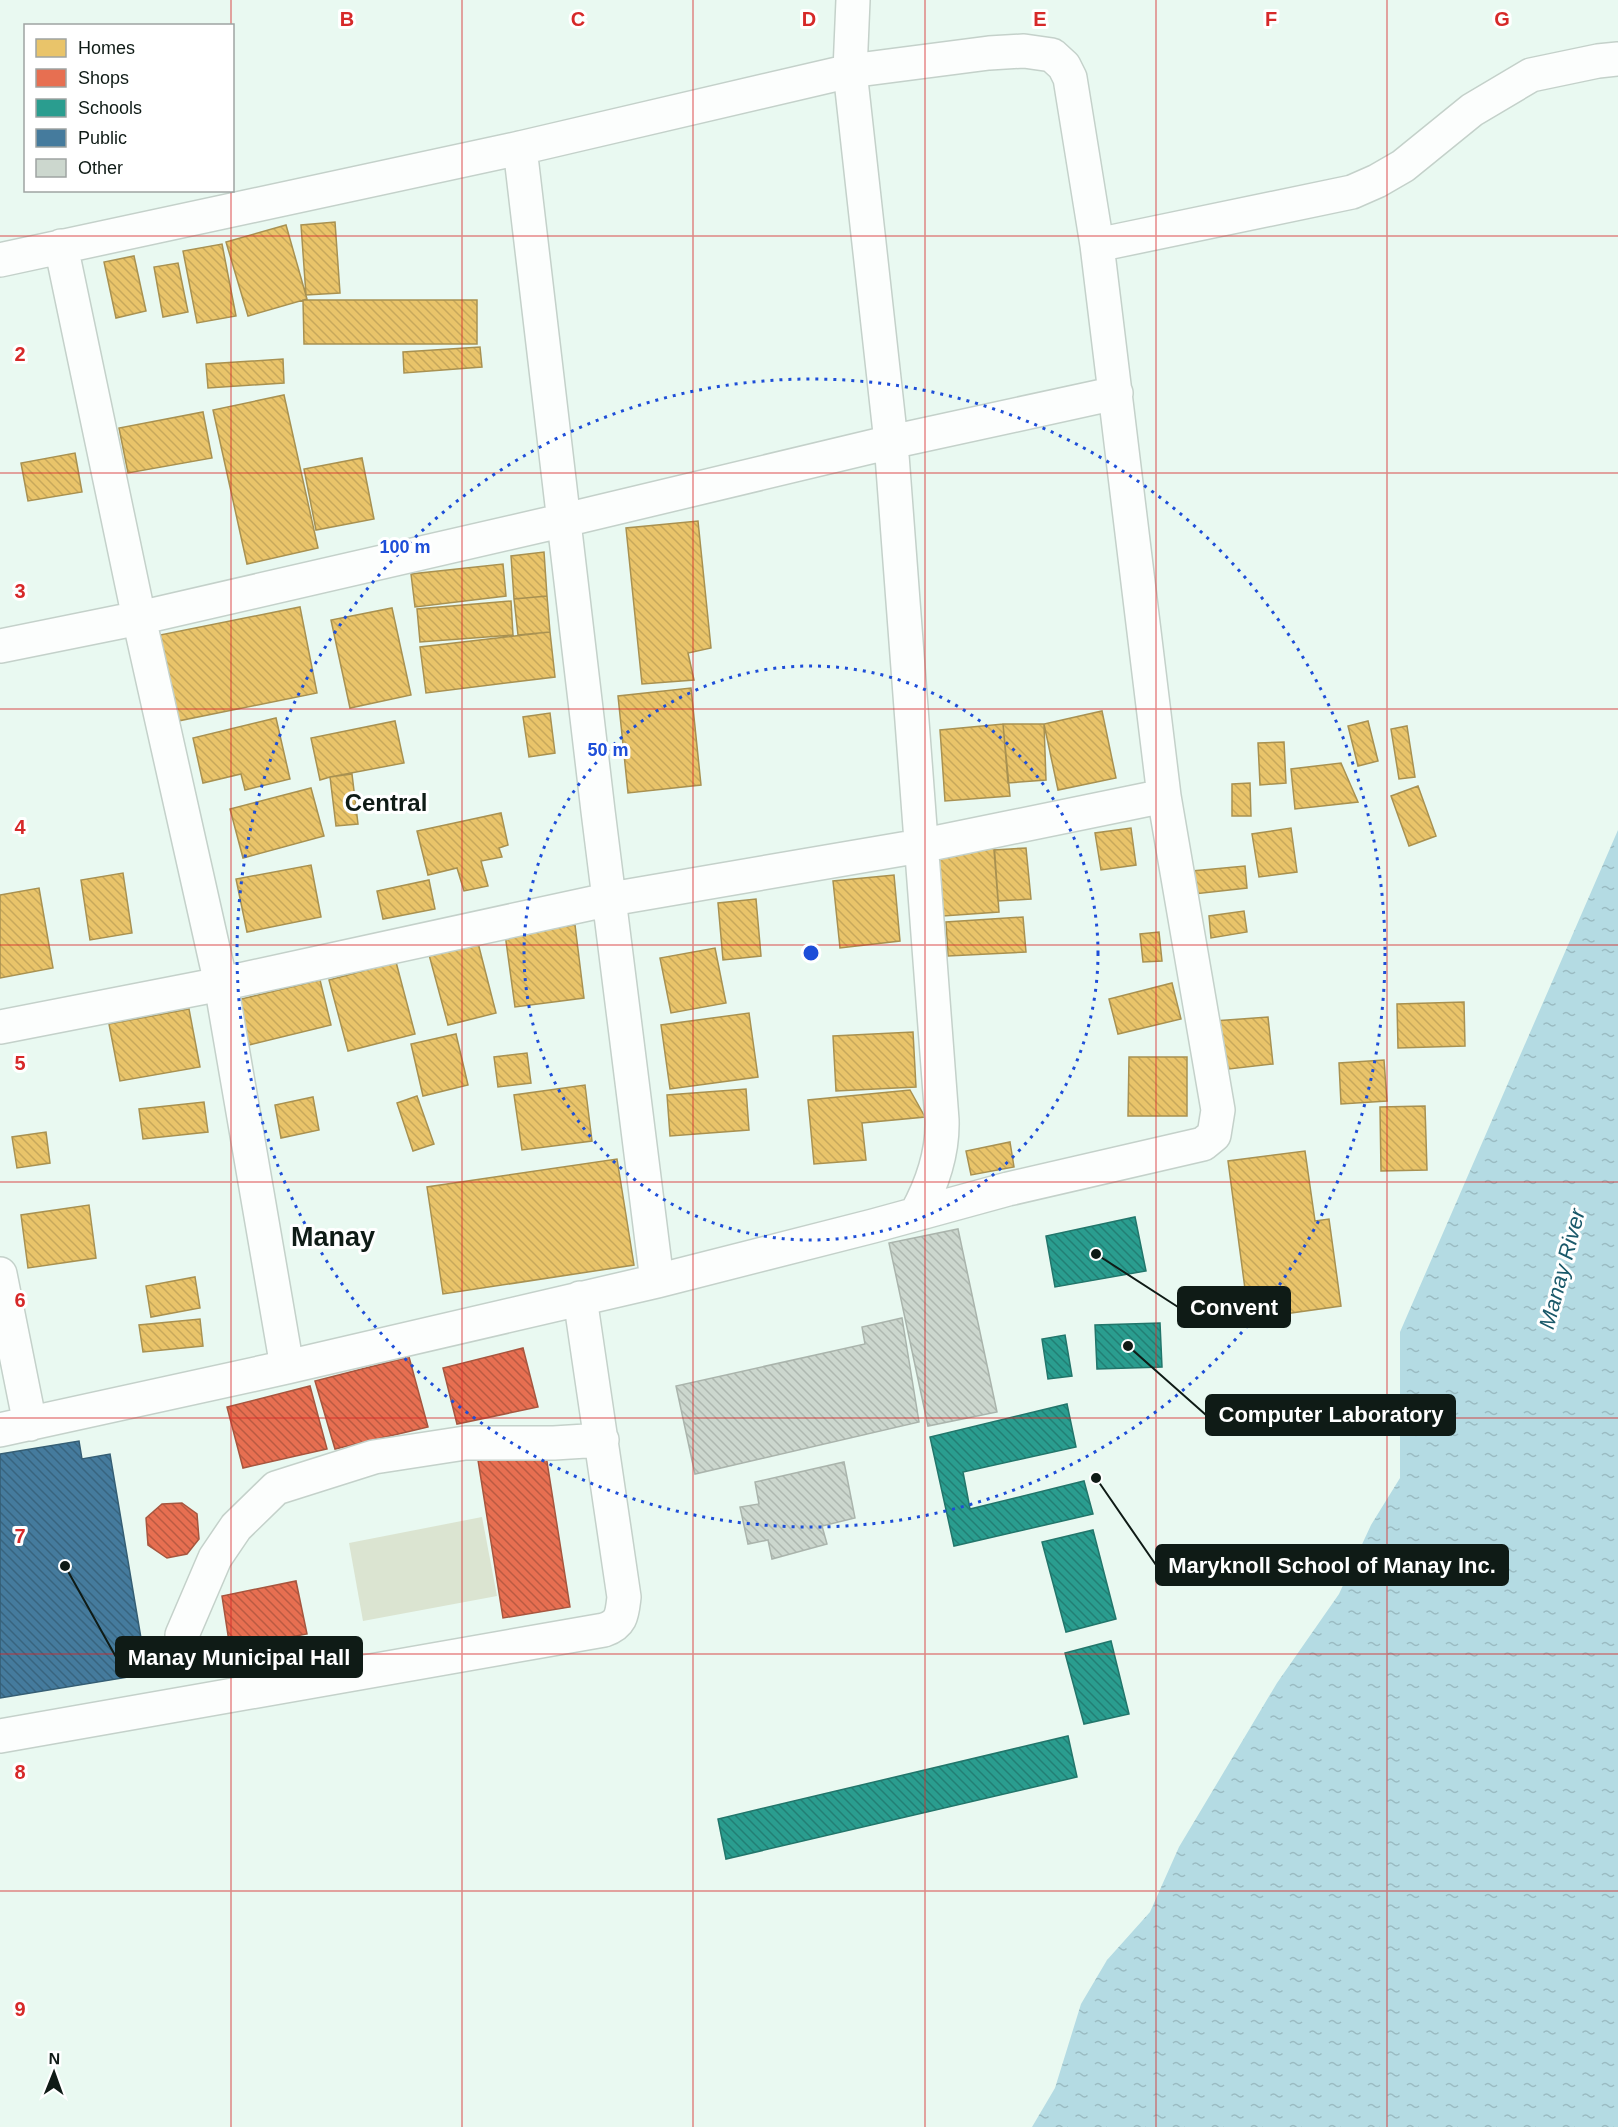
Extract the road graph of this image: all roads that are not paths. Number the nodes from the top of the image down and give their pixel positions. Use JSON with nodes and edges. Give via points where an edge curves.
{"nodes":[{"id":1,"x":854,"y":0,"type":"edge"},
{"id":2,"x":1618,"y":59,"type":"edge"},
{"id":3,"x":850,"y":71,"type":"junction"},
{"id":4,"x":520,"y":148,"type":"junction"},
{"id":5,"x":1097,"y":245,"type":"junction"},
{"id":6,"x":61,"y":246,"type":"junction"},
{"id":7,"x":0,"y":260,"type":"edge"},
{"id":8,"x":1116,"y":393,"type":"junction"},
{"id":9,"x":891,"y":442,"type":"junction"},
{"id":10,"x":565,"y":520,"type":"junction"},
{"id":11,"x":139,"y":618,"type":"junction"},
{"id":12,"x":0,"y":646,"type":"edge"},
{"id":13,"x":1164,"y":796,"type":"junction"},
{"id":14,"x":920,"y":846,"type":"junction"},
{"id":15,"x":611,"y":899,"type":"junction"},
{"id":16,"x":221,"y":984,"type":"junction"},
{"id":17,"x":0,"y":1027,"type":"edge"},
{"id":18,"x":916,"y":1214,"type":"junction"},
{"id":19,"x":0,"y":1274,"type":"edge"},
{"id":20,"x":657,"y":1281,"type":"junction"},
{"id":21,"x":580,"y":1298,"type":"junction"},
{"id":22,"x":287,"y":1367,"type":"junction"},
{"id":23,"x":15,"y":1427,"type":"edge"},
{"id":24,"x":602,"y":1440,"type":"junction"},
{"id":25,"x":182,"y":1635,"type":"dead end"},
{"id":26,"x":0,"y":1736,"type":"edge"}],
"edges":[{"from":1,"to":3,"type":"street"},
{"from":2,"to":5,"type":"street","via":[[1532,75],[1472,110],[1403,166],[1352,192]]},
{"from":3,"to":4,"type":"street"},
{"from":3,"to":5,"type":"street","via":[[989,53],[1024,51],[1057,59],[1070,78]]},
{"from":3,"to":9,"type":"street"},
{"from":4,"to":6,"type":"street"},
{"from":4,"to":10,"type":"street"},
{"from":5,"to":8,"type":"street"},
{"from":6,"to":7,"type":"street"},
{"from":6,"to":11,"type":"street"},
{"from":8,"to":9,"type":"street"},
{"from":8,"to":13,"type":"street"},
{"from":9,"to":10,"type":"street"},
{"from":9,"to":14,"type":"street"},
{"from":10,"to":11,"type":"street"},
{"from":10,"to":15,"type":"street"},
{"from":11,"to":12,"type":"street"},
{"from":11,"to":16,"type":"street"},
{"from":13,"to":14,"type":"street"},
{"from":13,"to":18,"type":"street","via":[[1214,1081],[1218,1110],[1214,1134],[1203,1144]]},
{"from":14,"to":15,"type":"street"},
{"from":14,"to":18,"type":"street","via":[[943,1143],[933,1180]]},
{"from":15,"to":16,"type":"street"},
{"from":15,"to":20,"type":"street"},
{"from":16,"to":17,"type":"street"},
{"from":16,"to":22,"type":"street"},
{"from":18,"to":20,"type":"street"},
{"from":19,"to":23,"type":"street"},
{"from":20,"to":21,"type":"street"},
{"from":21,"to":22,"type":"street"},
{"from":21,"to":24,"type":"street"},
{"from":22,"to":23,"type":"street"},
{"from":24,"to":25,"type":"street","via":[[465,1443],[374,1456],[276,1488],[236,1527],[215,1558]]},
{"from":24,"to":26,"type":"street","via":[[624,1598],[620,1621],[609,1628]]}]}
